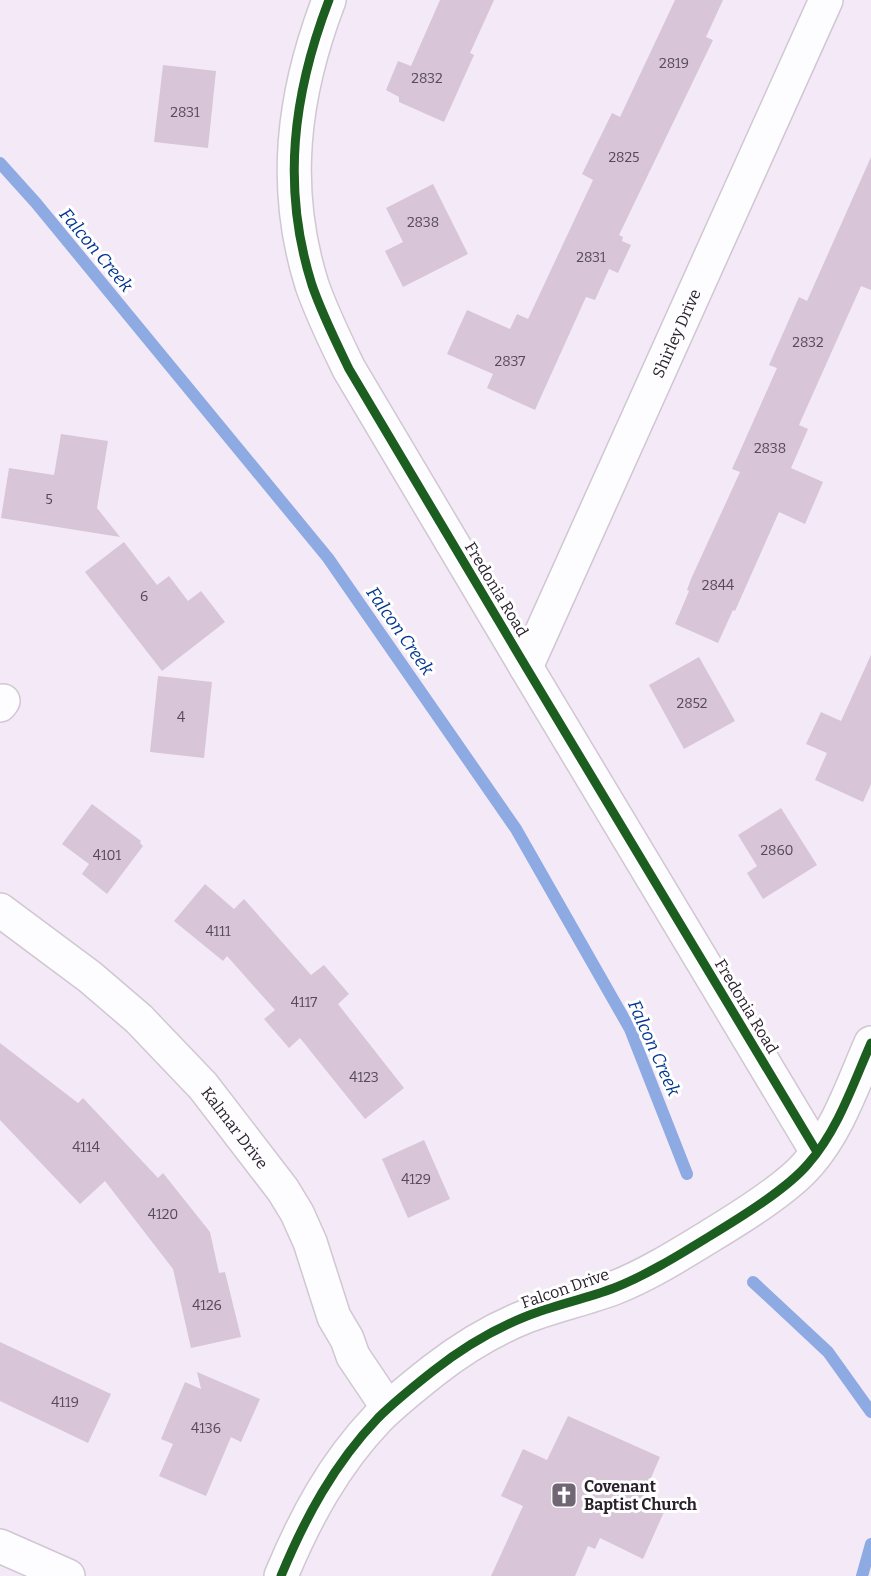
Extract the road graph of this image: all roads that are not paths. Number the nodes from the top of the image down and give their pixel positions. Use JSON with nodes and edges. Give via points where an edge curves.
{"nodes":[{"id":1,"x":329,"y":0,"type":"edge"},
{"id":2,"x":826,"y":0,"type":"edge"},
{"id":3,"x":526,"y":667,"type":"junction"},
{"id":4,"x":0,"y":910,"type":"edge"},
{"id":5,"x":871,"y":1043,"type":"edge"},
{"id":6,"x":818,"y":1152,"type":"junction"},
{"id":7,"x":388,"y":1408,"type":"junction"},
{"id":8,"x":0,"y":1546,"type":"edge"},
{"id":9,"x":68,"y":1576,"type":"edge"},
{"id":10,"x":281,"y":1576,"type":"edge"}],
"edges":[{"from":1,"to":3,"type":"street","name":"Fredonia Road","via":[[306,68],[295,142],[296,195],[312,285],[349,369]]},
{"from":2,"to":3,"type":"street","name":"Shirley Drive"},
{"from":3,"to":6,"type":"street","name":"Fredonia Road"},
{"from":4,"to":7,"type":"street","name":"Kalmar Drive","via":[[139,1019],[210,1096],[297,1213],[334,1317],[353,1356]]},
{"from":5,"to":6,"type":"street","name":"Falcon Drive"},
{"from":6,"to":7,"type":"street","name":"Falcon Drive","via":[[790,1182],[677,1256],[613,1288],[527,1317],[493,1333],[446,1360]]},
{"from":7,"to":10,"type":"street","name":"Falcon Drive","via":[[331,1476],[302,1526]]},
{"from":8,"to":9,"type":"street"}]}
